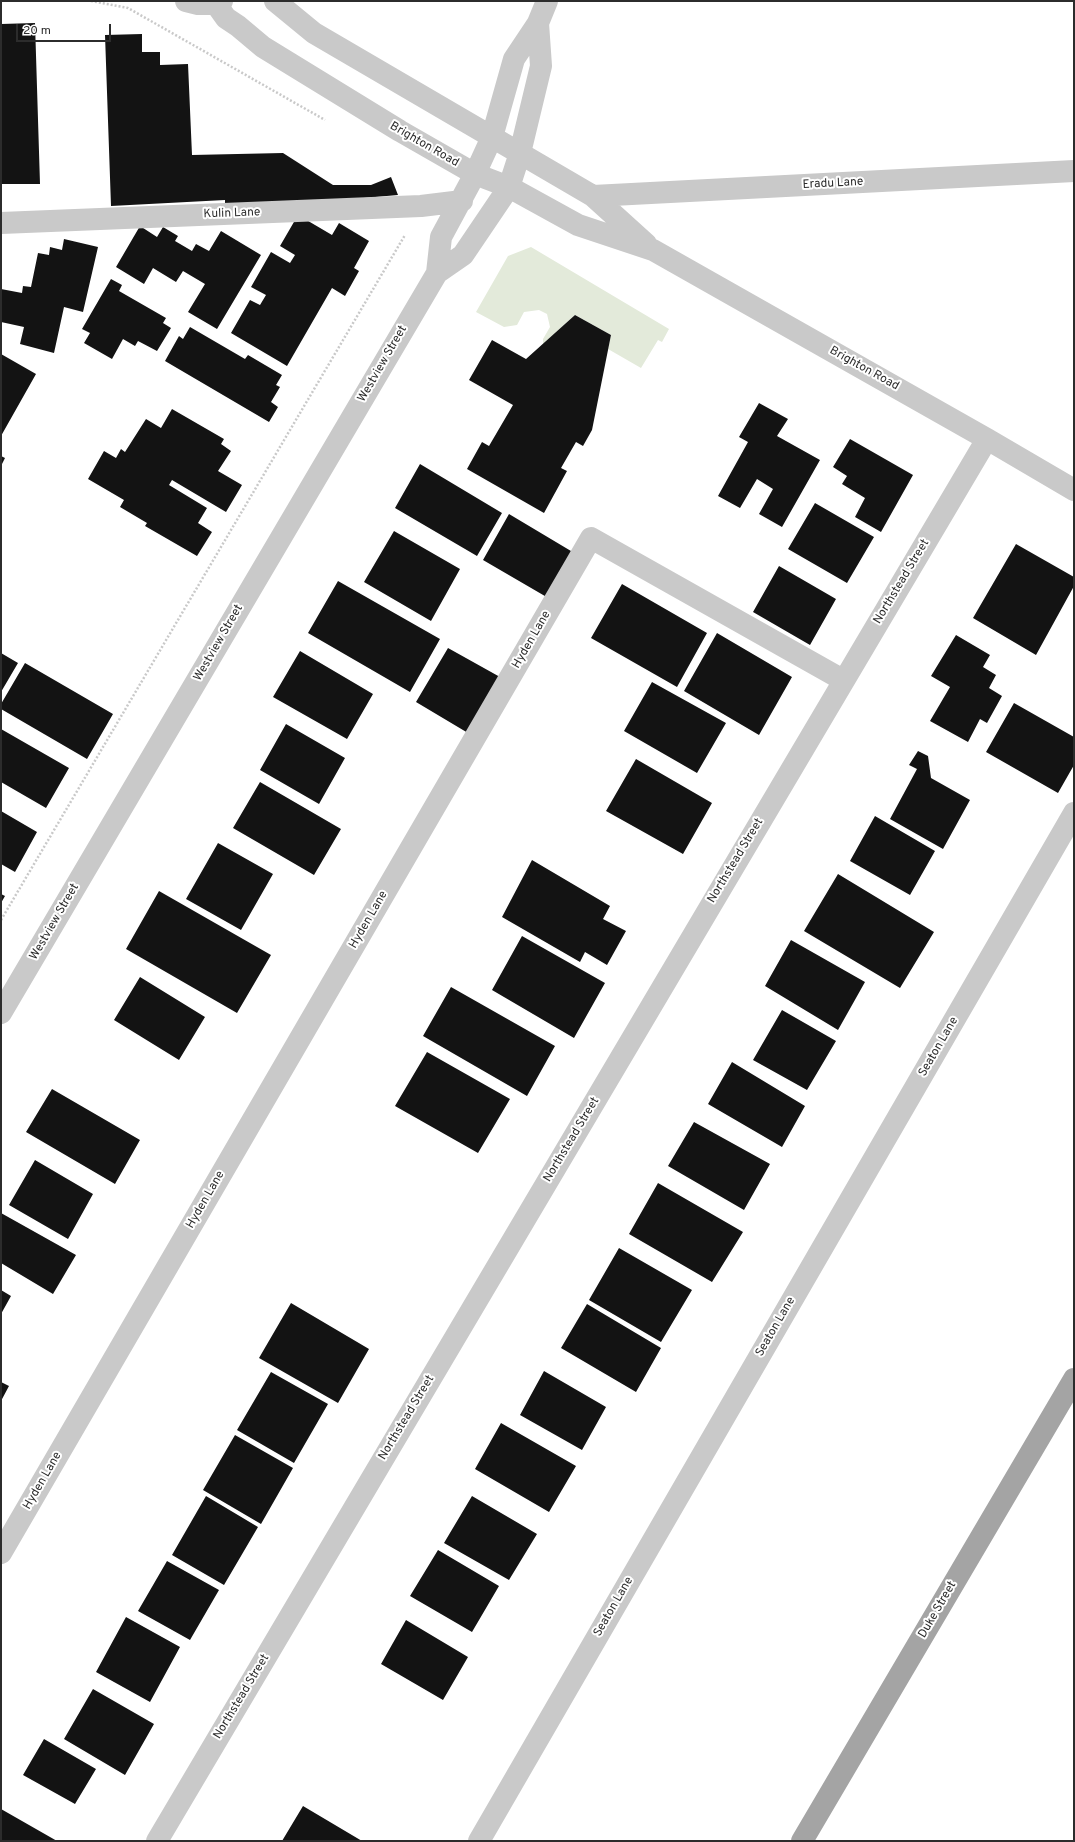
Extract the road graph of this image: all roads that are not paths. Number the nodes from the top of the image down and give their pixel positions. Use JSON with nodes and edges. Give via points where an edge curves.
{"nodes":[{"id":1,"x":186,"y":1,"type":"edge"},
{"id":2,"x":276,"y":1,"type":"edge"},
{"id":3,"x":547,"y":1,"type":"edge"},
{"id":4,"x":219,"y":2,"type":"edge"},
{"id":5,"x":538,"y":23,"type":"junction"},
{"id":6,"x":492,"y":137,"type":"junction"},
{"id":7,"x":520,"y":153,"type":"junction"},
{"id":8,"x":1074,"y":171,"type":"edge"},
{"id":9,"x":475,"y":174,"type":"junction"},
{"id":10,"x":509,"y":187,"type":"junction"},
{"id":11,"x":593,"y":196,"type":"junction"},
{"id":12,"x":462,"y":201,"type":"junction"},
{"id":13,"x":1,"y":223,"type":"edge"},
{"id":14,"x":653,"y":250,"type":"junction"},
{"id":15,"x":437,"y":273,"type":"junction"},
{"id":16,"x":987,"y":439,"type":"junction"},
{"id":17,"x":1074,"y":490,"type":"edge"},
{"id":18,"x":843,"y":680,"type":"junction"},
{"id":19,"x":1074,"y":813,"type":"edge"},
{"id":20,"x":1,"y":1013,"type":"edge"},
{"id":21,"x":1074,"y":1379,"type":"edge"},
{"id":22,"x":1,"y":1553,"type":"edge"},
{"id":23,"x":157,"y":1841,"type":"edge"},
{"id":24,"x":478,"y":1841,"type":"edge"},
{"id":25,"x":802,"y":1841,"type":"edge"}],
"edges":[{"from":1,"to":4,"type":"street","via":[[198,4]]},
{"from":2,"to":6,"type":"street","name":"Brighton Road","via":[[314,33]]},
{"from":3,"to":5,"type":"street","name":"Westview Street"},
{"from":4,"to":9,"type":"street","name":"Brighton Road","via":[[226,18],[263,46]]},
{"from":5,"to":6,"type":"street","name":"Westview Street","via":[[514,58]]},
{"from":5,"to":7,"type":"street","name":"Westview Street","via":[[541,66]]},
{"from":6,"to":7,"type":"street","name":"Brighton Road"},
{"from":6,"to":9,"type":"street","name":"Westview Street"},
{"from":7,"to":10,"type":"street","name":"Westview Street"},
{"from":7,"to":11,"type":"street","name":"Brighton Road"},
{"from":8,"to":11,"type":"street","name":"Eradu Lane"},
{"from":9,"to":10,"type":"street","name":"Brighton Road"},
{"from":9,"to":12,"type":"street","name":"Westview Street"},
{"from":10,"to":14,"type":"street","name":"Brighton Road","via":[[578,225]]},
{"from":10,"to":15,"type":"street","name":"Westview Street","via":[[463,254]]},
{"from":11,"to":14,"type":"street","name":"Brighton Road"},
{"from":12,"to":13,"type":"street","name":"Kulin Lane","via":[[421,206]]},
{"from":12,"to":15,"type":"street","name":"Westview Street","via":[[442,237]]},
{"from":14,"to":16,"type":"street","name":"Brighton Road"},
{"from":15,"to":20,"type":"street","name":"Westview Street"},
{"from":16,"to":17,"type":"street","name":"Brighton Road"},
{"from":16,"to":18,"type":"street","name":"Northstead Street"},
{"from":18,"to":22,"type":"street","name":"Hyden Lane","via":[[591,538]]},
{"from":18,"to":23,"type":"street","name":"Northstead Street"},
{"from":19,"to":24,"type":"street","name":"Seaton Lane"},
{"from":21,"to":25,"type":"main road","name":"Duke Street"}]}
